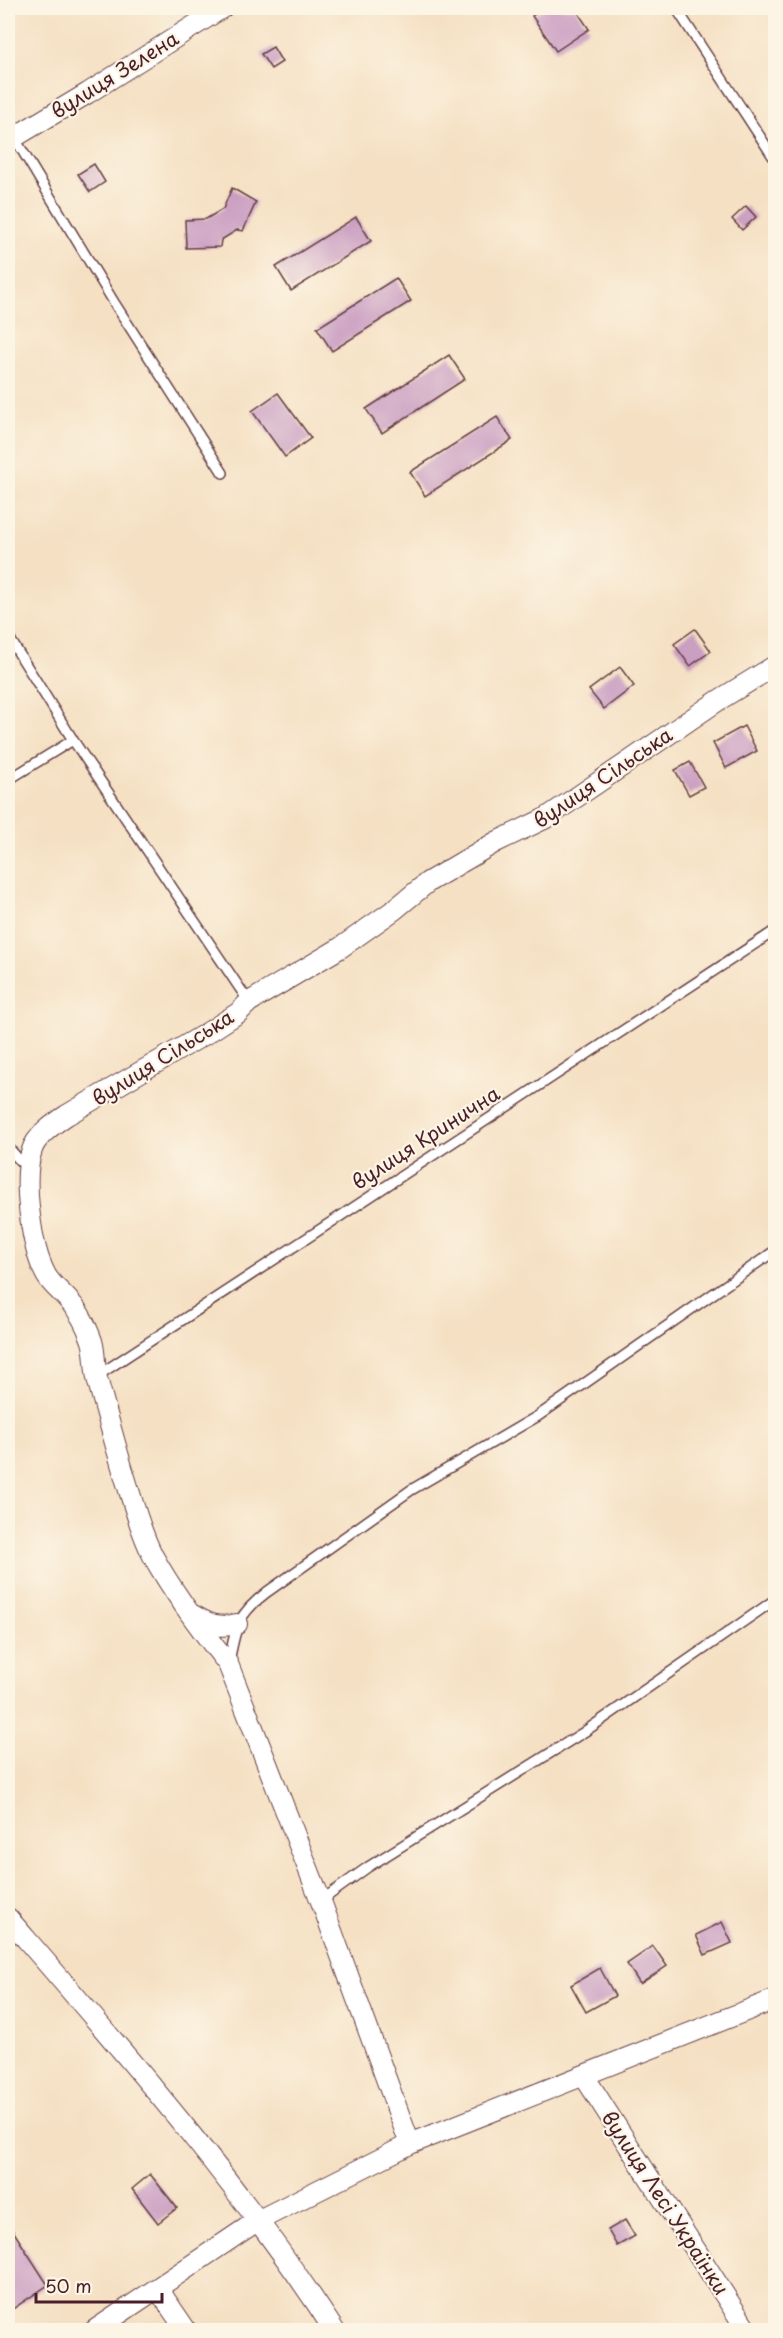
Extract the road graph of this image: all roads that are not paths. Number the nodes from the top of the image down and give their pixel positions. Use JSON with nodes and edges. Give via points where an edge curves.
{"nodes":[{"id":1,"x":222,"y":8,"type":"edge"},
{"id":2,"x":676,"y":8,"type":"edge"},
{"id":3,"x":11,"y":139,"type":"edge"},
{"id":4,"x":776,"y":160,"type":"edge"},
{"id":5,"x":223,"y":473,"type":"dead end"},
{"id":6,"x":8,"y":636,"type":"edge"},
{"id":7,"x":776,"y":665,"type":"edge"},
{"id":8,"x":73,"y":740,"type":"junction"},
{"id":9,"x":8,"y":780,"type":"edge"},
{"id":10,"x":776,"y":930,"type":"edge"},
{"id":11,"x":249,"y":1002,"type":"junction"},
{"id":12,"x":8,"y":1147,"type":"edge"},
{"id":13,"x":28,"y":1170,"type":"junction"},
{"id":14,"x":776,"y":1250,"type":"edge"},
{"id":15,"x":97,"y":1376,"type":"junction"},
{"id":16,"x":776,"y":1599,"type":"edge"},
{"id":17,"x":190,"y":1614,"type":"junction"},
{"id":18,"x":237,"y":1624,"type":"junction"},
{"id":19,"x":228,"y":1664,"type":"junction"},
{"id":20,"x":322,"y":1904,"type":"junction"},
{"id":21,"x":8,"y":1918,"type":"edge"},
{"id":22,"x":776,"y":1999,"type":"edge"},
{"id":23,"x":584,"y":2076,"type":"junction"},
{"id":24,"x":411,"y":2144,"type":"junction"},
{"id":25,"x":257,"y":2220,"type":"junction"},
{"id":26,"x":158,"y":2289,"type":"junction"},
{"id":27,"x":95,"y":2331,"type":"edge"},
{"id":28,"x":186,"y":2331,"type":"edge"},
{"id":29,"x":334,"y":2331,"type":"edge"},
{"id":30,"x":747,"y":2331,"type":"edge"}],
"edges":[{"from":1,"to":3,"type":"street","name":"вулиця Зелена"},
{"from":2,"to":4,"type":"lane"},
{"from":3,"to":5,"type":"lane"},
{"from":6,"to":8,"type":"lane"},
{"from":7,"to":11,"type":"street","name":"вулиця Сільська","via":[[546,818],[428,882],[340,948]]},
{"from":8,"to":9,"type":"lane"},
{"from":8,"to":11,"type":"lane"},
{"from":10,"to":15,"type":"lane","name":"вулиця Кринична"},
{"from":11,"to":13,"type":"street","name":"вулиця Сільська","via":[[207,1033],[58,1121],[32,1148]]},
{"from":12,"to":13,"type":"lane"},
{"from":13,"to":15,"type":"street","name":"вулиця Сільська","via":[[38,1255],[51,1283],[83,1319],[92,1343]]},
{"from":14,"to":18,"type":"lane","via":[[538,1416],[411,1490],[249,1605]]},
{"from":15,"to":17,"type":"street","name":"вулиця Сільська","via":[[152,1554]]},
{"from":16,"to":20,"type":"lane","via":[[584,1732],[368,1867]]},
{"from":17,"to":18,"type":"street","via":[[223,1628]]},
{"from":17,"to":19,"type":"street","name":"вулиця Сільська"},
{"from":18,"to":19,"type":"lane"},
{"from":19,"to":20,"type":"street","name":"вулиця Сільська"},
{"from":20,"to":24,"type":"street","name":"вулиця Сільська"},
{"from":21,"to":25,"type":"street"},
{"from":22,"to":23,"type":"street"},
{"from":23,"to":24,"type":"street"},
{"from":23,"to":30,"type":"street","name":"вулиця Лесі Українки"},
{"from":24,"to":25,"type":"street"},
{"from":25,"to":26,"type":"street"},
{"from":25,"to":29,"type":"street","via":[[294,2268]]},
{"from":26,"to":27,"type":"street"},
{"from":26,"to":28,"type":"street"}]}
